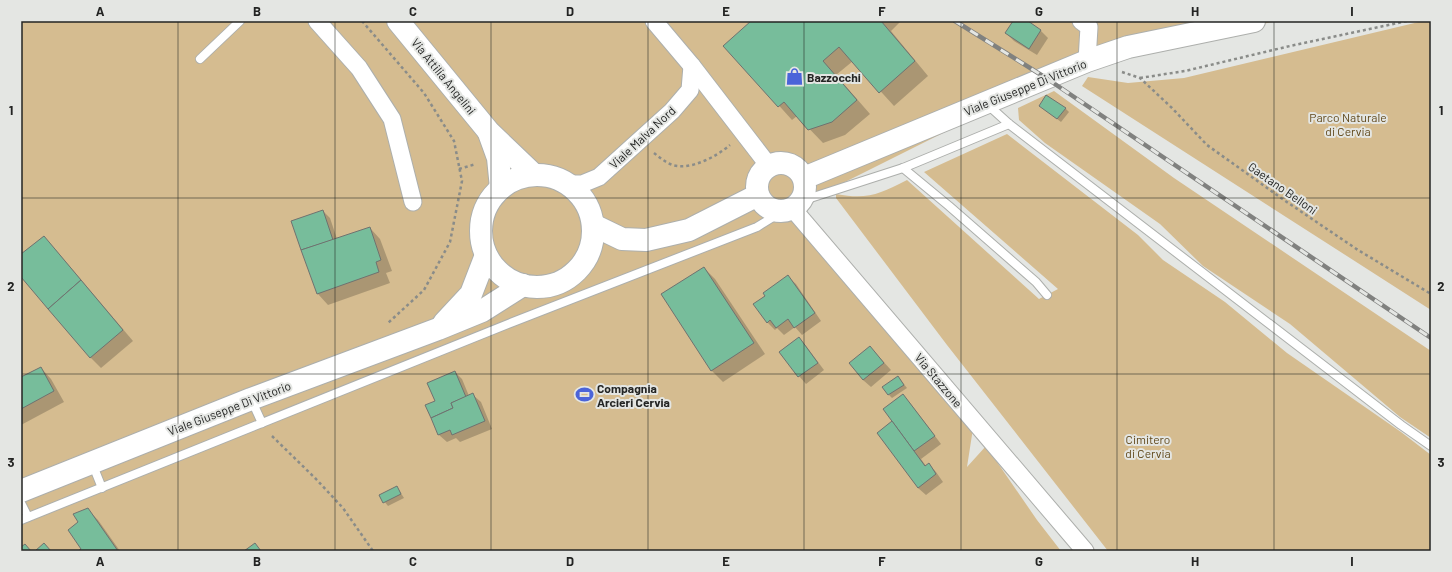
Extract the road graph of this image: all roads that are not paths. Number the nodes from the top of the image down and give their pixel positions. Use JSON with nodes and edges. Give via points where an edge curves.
{"nodes":[{"id":1,"x":240,"y":21,"type":"edge"},
{"id":2,"x":317,"y":21,"type":"edge"},
{"id":3,"x":398,"y":21,"type":"edge"},
{"id":4,"x":654,"y":21,"type":"edge"},
{"id":5,"x":1081,"y":21,"type":"edge"},
{"id":6,"x":1254,"y":21,"type":"edge"},
{"id":7,"x":200,"y":59,"type":"dead end"},
{"id":8,"x":1087,"y":61,"type":"junction"},
{"id":9,"x":692,"y":66,"type":"junction"},
{"id":10,"x":985,"y":103,"type":"junction"},
{"id":11,"x":1009,"y":124,"type":"junction"},
{"id":12,"x":489,"y":132,"type":"junction"},
{"id":13,"x":769,"y":166,"type":"junction"},
{"id":14,"x":903,"y":168,"type":"junction"},
{"id":15,"x":534,"y":175,"type":"junction"},
{"id":16,"x":804,"y":178,"type":"junction"},
{"id":17,"x":568,"y":184,"type":"junction"},
{"id":18,"x":501,"y":188,"type":"junction"},
{"id":19,"x":758,"y":195,"type":"junction"},
{"id":20,"x":413,"y":202,"type":"dead end"},
{"id":21,"x":792,"y":207,"type":"junction"},
{"id":22,"x":593,"y":224,"type":"junction"},
{"id":23,"x":622,"y":239,"type":"junction"},
{"id":24,"x":486,"y":255,"type":"junction"},
{"id":25,"x":580,"y":266,"type":"junction"},
{"id":26,"x":523,"y":285,"type":"junction"},
{"id":27,"x":1047,"y":295,"type":"dead end"},
{"id":28,"x":438,"y":329,"type":"junction"},
{"id":29,"x":251,"y":399,"type":"junction"},
{"id":30,"x":262,"y":423,"type":"junction"},
{"id":31,"x":1431,"y":446,"type":"edge"},
{"id":32,"x":92,"y":463,"type":"junction"},
{"id":33,"x":102,"y":488,"type":"junction"},
{"id":34,"x":21,"y":491,"type":"edge"},
{"id":35,"x":21,"y":503,"type":"edge"},
{"id":36,"x":24,"y":518,"type":"edge"},
{"id":37,"x":1084,"y":551,"type":"edge"}],
"edges":[{"from":1,"to":7,"type":"lane"},
{"from":2,"to":20,"type":"street","via":[[359,68],[392,119]]},
{"from":3,"to":12,"type":"street","name":"Via Attilia Angelini"},
{"from":4,"to":9,"type":"street"},
{"from":5,"to":8,"type":"street","via":[[1089,27]]},
{"from":6,"to":8,"type":"street","name":"Viale Giuseppe Di Vittorio","via":[[1128,47]]},
{"from":8,"to":10,"type":"street","name":"Viale Giuseppe Di Vittorio"},
{"from":9,"to":13,"type":"street"},
{"from":9,"to":17,"type":"street","name":"Viale Malva Nord","via":[[690,90],[672,111],[599,176],[582,184]]},
{"from":10,"to":11,"type":"lane"},
{"from":10,"to":16,"type":"street","name":"Viale Giuseppe Di Vittorio"},
{"from":11,"to":14,"type":"lane"},
{"from":11,"to":31,"type":"lane"},
{"from":12,"to":15,"type":"street","name":"Via Attilia Angelini"},
{"from":12,"to":18,"type":"street","name":"Via Attilia Angelini","via":[[498,158]]},
{"from":13,"to":16,"type":"street","via":[[785,163],[800,171]]},
{"from":13,"to":19,"type":"street","via":[[758,179]]},
{"from":14,"to":21,"type":"lane"},
{"from":14,"to":27,"type":"lane","via":[[1036,282]]},
{"from":15,"to":17,"type":"street","via":[[552,176]]},
{"from":15,"to":18,"type":"street","via":[[516,178]]},
{"from":16,"to":21,"type":"street","via":[[805,194]]},
{"from":17,"to":22,"type":"street","via":[[580,195],[589,209]]},
{"from":18,"to":24,"type":"street","via":[[489,202],[482,219],[481,237]]},
{"from":19,"to":21,"type":"street","via":[[767,207],[774,210]]},
{"from":19,"to":23,"type":"street","via":[[690,230],[646,240]]},
{"from":21,"to":30,"type":"lane","via":[[757,227]]},
{"from":21,"to":37,"type":"street","name":"Via Stazzone"},
{"from":22,"to":23,"type":"street"},
{"from":22,"to":25,"type":"street","via":[[588,253]]},
{"from":23,"to":25,"type":"street"},
{"from":24,"to":26,"type":"street","via":[[496,269],[508,279]]},
{"from":24,"to":28,"type":"street","name":"Viale Giuseppe Di Vittorio","via":[[471,294]]},
{"from":25,"to":26,"type":"street","via":[[569,277],[555,284]]},
{"from":26,"to":28,"type":"street","name":"Viale Giuseppe Di Vittorio","via":[[482,311]]},
{"from":28,"to":29,"type":"street","name":"Viale Giuseppe Di Vittorio"},
{"from":29,"to":30,"type":"lane"},
{"from":29,"to":32,"type":"street","name":"Viale Giuseppe Di Vittorio"},
{"from":30,"to":33,"type":"lane"},
{"from":32,"to":33,"type":"lane"},
{"from":32,"to":34,"type":"street","name":"Viale Giuseppe Di Vittorio"},
{"from":33,"to":36,"type":"lane"},
{"from":35,"to":36,"type":"lane"}]}
